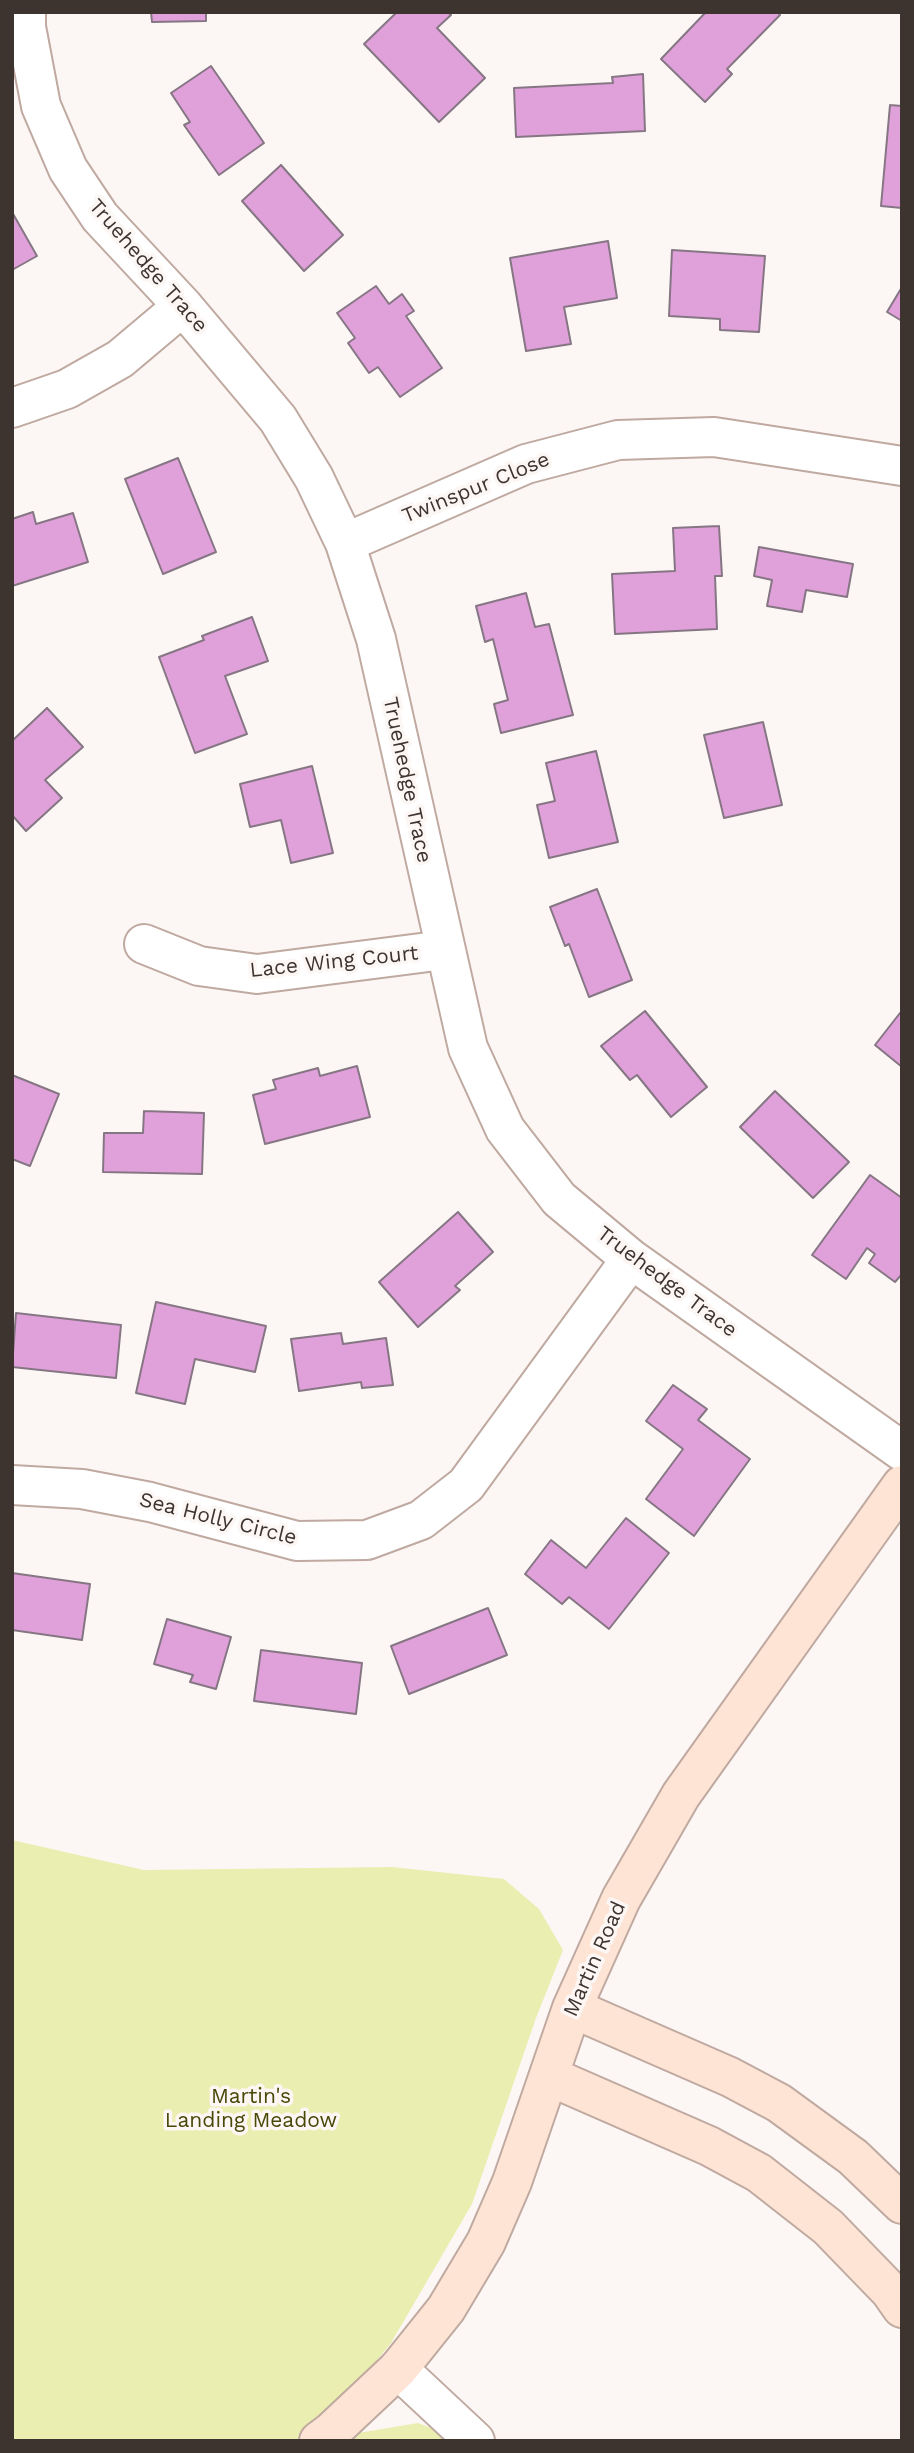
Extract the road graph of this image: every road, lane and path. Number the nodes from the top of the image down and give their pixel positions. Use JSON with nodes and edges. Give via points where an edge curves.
{"nodes":[{"id":1,"x":26,"y":12,"type":"edge"},
{"id":2,"x":184,"y":306,"type":"junction"},
{"id":3,"x":12,"y":408,"type":"edge"},
{"id":4,"x":902,"y":466,"type":"edge"},
{"id":5,"x":345,"y":543,"type":"junction"},
{"id":6,"x":144,"y":944,"type":"dead end"},
{"id":7,"x":444,"y":950,"type":"junction"},
{"id":8,"x":631,"y":1259,"type":"junction"},
{"id":9,"x":902,"y":1451,"type":"edge"},
{"id":10,"x":12,"y":1485,"type":"edge"},
{"id":11,"x":902,"y":1485,"type":"edge"},
{"id":12,"x":572,"y":2008,"type":"junction"},
{"id":13,"x":549,"y":2076,"type":"junction"},
{"id":14,"x":902,"y":2204,"type":"edge"},
{"id":15,"x":902,"y":2308,"type":"edge"},
{"id":16,"x":398,"y":2369,"type":"junction"},
{"id":17,"x":318,"y":2441,"type":"edge"},
{"id":18,"x":475,"y":2441,"type":"edge"}],
"edges":[{"from":1,"to":2,"type":"street","name":"Truehedge Trace","via":[[41,106],[68,169],[100,217]]},
{"from":2,"to":3,"type":"street","via":[[120,359],[67,390]]},
{"from":2,"to":5,"type":"street","name":"Truehedge Trace","via":[[278,419],[314,478]]},
{"from":4,"to":5,"type":"street","name":"Twinspur Close","via":[[714,438],[618,440],[526,464]]},
{"from":5,"to":7,"type":"street","name":"Truehedge Trace","via":[[376,639]]},
{"from":6,"to":7,"type":"street","name":"Lace Wing Court","via":[[199,966],[257,974]]},
{"from":7,"to":8,"type":"street","name":"Truehedge Trace","via":[[468,1048],[505,1129],[559,1199]]},
{"from":8,"to":9,"type":"street","name":"Truehedge Trace"},
{"from":8,"to":10,"type":"street","name":"Sea Holly Circle","via":[[466,1485],[421,1520],[367,1540],[297,1541],[150,1502],[82,1489]]},
{"from":11,"to":12,"type":"street","name":"Martin Road","via":[[681,1795],[621,1899]]},
{"from":12,"to":13,"type":"street","name":"Martin Road"},
{"from":12,"to":14,"type":"street","via":[[779,2103],[853,2157]]},
{"from":13,"to":15,"type":"street","via":[[709,2146],[759,2173],[828,2227]]},
{"from":13,"to":16,"type":"street","name":"Martin Road","via":[[486,2242],[446,2309]]},
{"from":16,"to":17,"type":"street","name":"Martin Road"},
{"from":16,"to":18,"type":"street"}]}
